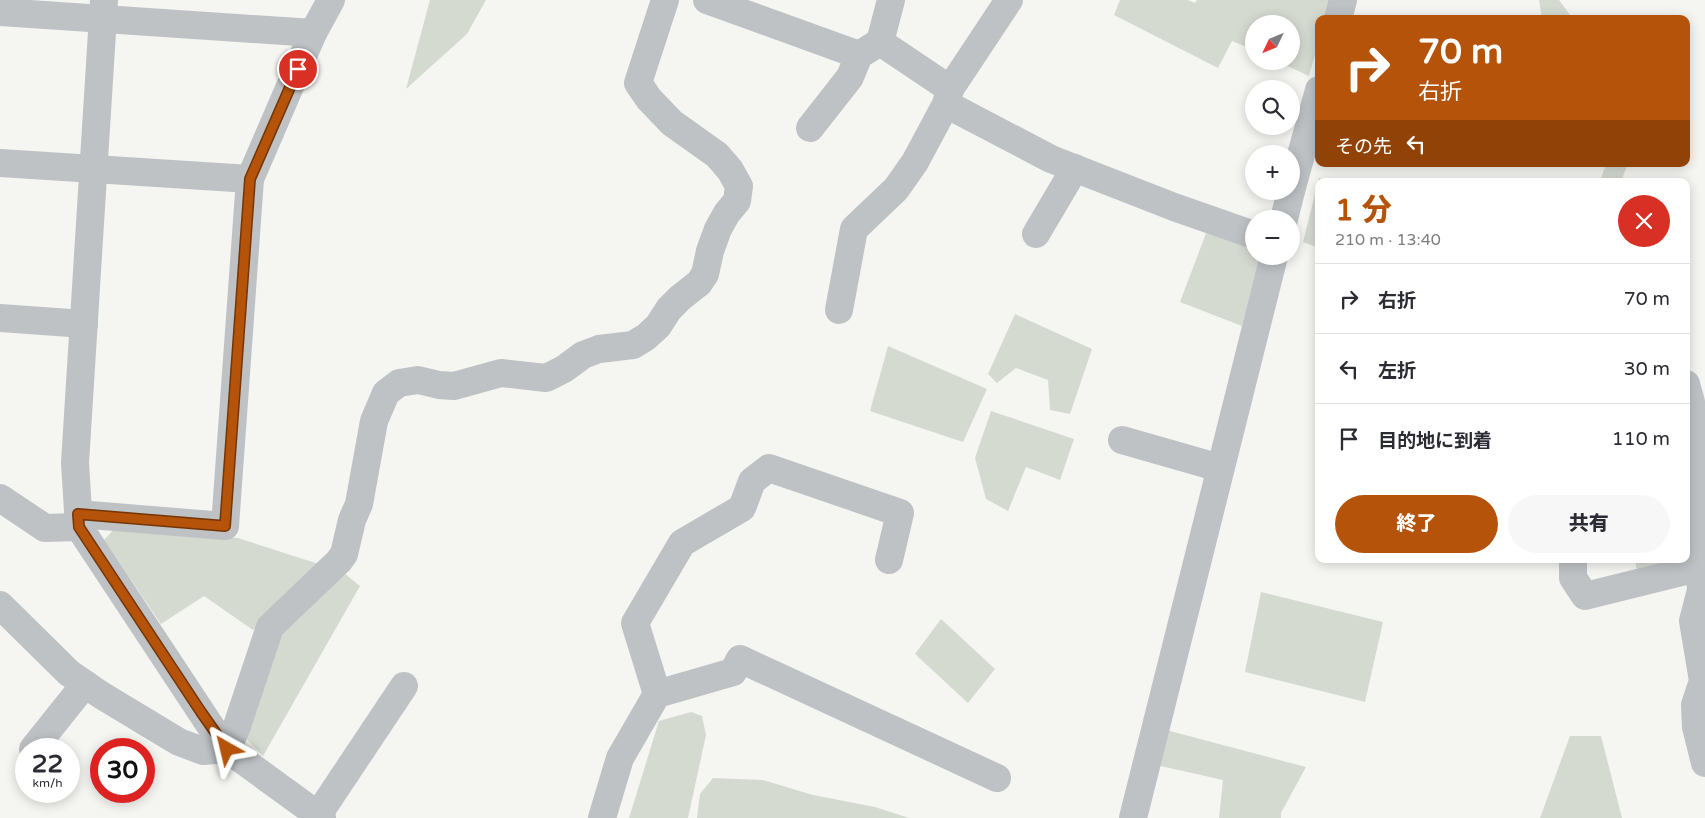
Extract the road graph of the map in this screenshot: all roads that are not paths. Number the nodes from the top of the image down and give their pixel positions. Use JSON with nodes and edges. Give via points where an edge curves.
{"nodes":[{"id":1,"x":331,"y":0,"type":"edge"},
{"id":2,"x":665,"y":0,"type":"edge"},
{"id":3,"x":707,"y":0,"type":"edge"},
{"id":4,"x":891,"y":0,"type":"edge"},
{"id":5,"x":1008,"y":0,"type":"edge"},
{"id":6,"x":1343,"y":0,"type":"edge"},
{"id":7,"x":104,"y":10,"type":"edge"},
{"id":8,"x":0,"y":12,"type":"edge"},
{"id":9,"x":1339,"y":15,"type":"edge"},
{"id":10,"x":313,"y":33,"type":"junction"},
{"id":11,"x":870,"y":48,"type":"junction"},
{"id":12,"x":948,"y":97,"type":"junction"},
{"id":13,"x":1315,"y":107,"type":"edge"},
{"id":14,"x":810,"y":128,"type":"dead end"},
{"id":15,"x":1300,"y":160,"type":"edge"},
{"id":16,"x":0,"y":164,"type":"edge"},
{"id":17,"x":1075,"y":168,"type":"junction"},
{"id":18,"x":94,"y":169,"type":"junction"},
{"id":19,"x":250,"y":179,"type":"junction"},
{"id":20,"x":1245,"y":231,"type":"edge"},
{"id":21,"x":1036,"y":234,"type":"dead end"},
{"id":22,"x":1272,"y":265,"type":"edge"},
{"id":23,"x":839,"y":310,"type":"dead end"},
{"id":24,"x":0,"y":318,"type":"edge"},
{"id":25,"x":84,"y":324,"type":"junction"},
{"id":26,"x":1694,"y":395,"type":"edge"},
{"id":27,"x":1122,"y":440,"type":"dead end"},
{"id":28,"x":1220,"y":468,"type":"junction"},
{"id":29,"x":0,"y":498,"type":"edge"},
{"id":30,"x":79,"y":520,"type":"junction"},
{"id":31,"x":889,"y":560,"type":"dead end"},
{"id":32,"x":1573,"y":563,"type":"edge"},
{"id":33,"x":1698,"y":568,"type":"junction"},
{"id":34,"x":0,"y":605,"type":"edge"},
{"id":35,"x":1704,"y":681,"type":"edge"},
{"id":36,"x":85,"y":684,"type":"junction"},
{"id":37,"x":404,"y":686,"type":"dead end"},
{"id":38,"x":657,"y":694,"type":"junction"},
{"id":39,"x":42,"y":738,"type":"edge"},
{"id":40,"x":227,"y":749,"type":"junction"},
{"id":41,"x":1705,"y":763,"type":"edge"},
{"id":42,"x":997,"y":778,"type":"dead end"},
{"id":43,"x":320,"y":817,"type":"edge"},
{"id":44,"x":602,"y":818,"type":"edge"},
{"id":45,"x":1134,"y":818,"type":"edge"}],
"edges":[{"from":1,"to":10,"type":"street"},
{"from":2,"to":40,"type":"street","via":[[638,83],[649,100],[672,123],[717,155],[739,186],[737,201],[715,236],[705,274],[646,337],[633,345],[599,349],[584,355],[546,378],[501,373],[454,386],[418,380],[400,383],[386,393],[374,421],[359,504],[344,554],[270,627]]},
{"from":3,"to":11,"type":"street"},
{"from":4,"to":11,"type":"street"},
{"from":5,"to":12,"type":"street"},
{"from":6,"to":9,"type":"street"},
{"from":7,"to":8,"type":"street"},
{"from":7,"to":10,"type":"street"},
{"from":7,"to":18,"type":"street"},
{"from":10,"to":19,"type":"street"},
{"from":11,"to":12,"type":"street"},
{"from":11,"to":14,"type":"street"},
{"from":12,"to":17,"type":"street","via":[[1051,159]]},
{"from":12,"to":23,"type":"street","via":[[915,162],[896,189],[854,229]]},
{"from":13,"to":15,"type":"street"},
{"from":16,"to":18,"type":"street"},
{"from":17,"to":20,"type":"street"},
{"from":17,"to":21,"type":"street"},
{"from":18,"to":19,"type":"street"},
{"from":18,"to":25,"type":"street"},
{"from":19,"to":30,"type":"street","via":[[225,526]]},
{"from":22,"to":28,"type":"street"},
{"from":24,"to":25,"type":"street"},
{"from":25,"to":30,"type":"street","via":[[75,463]]},
{"from":26,"to":33,"type":"street"},
{"from":27,"to":28,"type":"street"},
{"from":28,"to":45,"type":"street"},
{"from":29,"to":30,"type":"street","via":[[46,528]]},
{"from":30,"to":40,"type":"street"},
{"from":31,"to":38,"type":"street","via":[[900,513],[769,468],[752,481],[742,508],[682,543],[635,623]]},
{"from":32,"to":33,"type":"street","via":[[1573,578],[1585,596]]},
{"from":33,"to":35,"type":"street","via":[[1701,590],[1694,621]]},
{"from":34,"to":36,"type":"street"},
{"from":35,"to":41,"type":"street","via":[[1695,705],[1696,727]]},
{"from":36,"to":39,"type":"street"},
{"from":36,"to":40,"type":"street","via":[[179,742],[203,751]]},
{"from":37,"to":43,"type":"street"},
{"from":38,"to":42,"type":"street","via":[[733,672],[740,659]]},
{"from":38,"to":44,"type":"street","via":[[620,758]]},
{"from":40,"to":43,"type":"street"}]}
